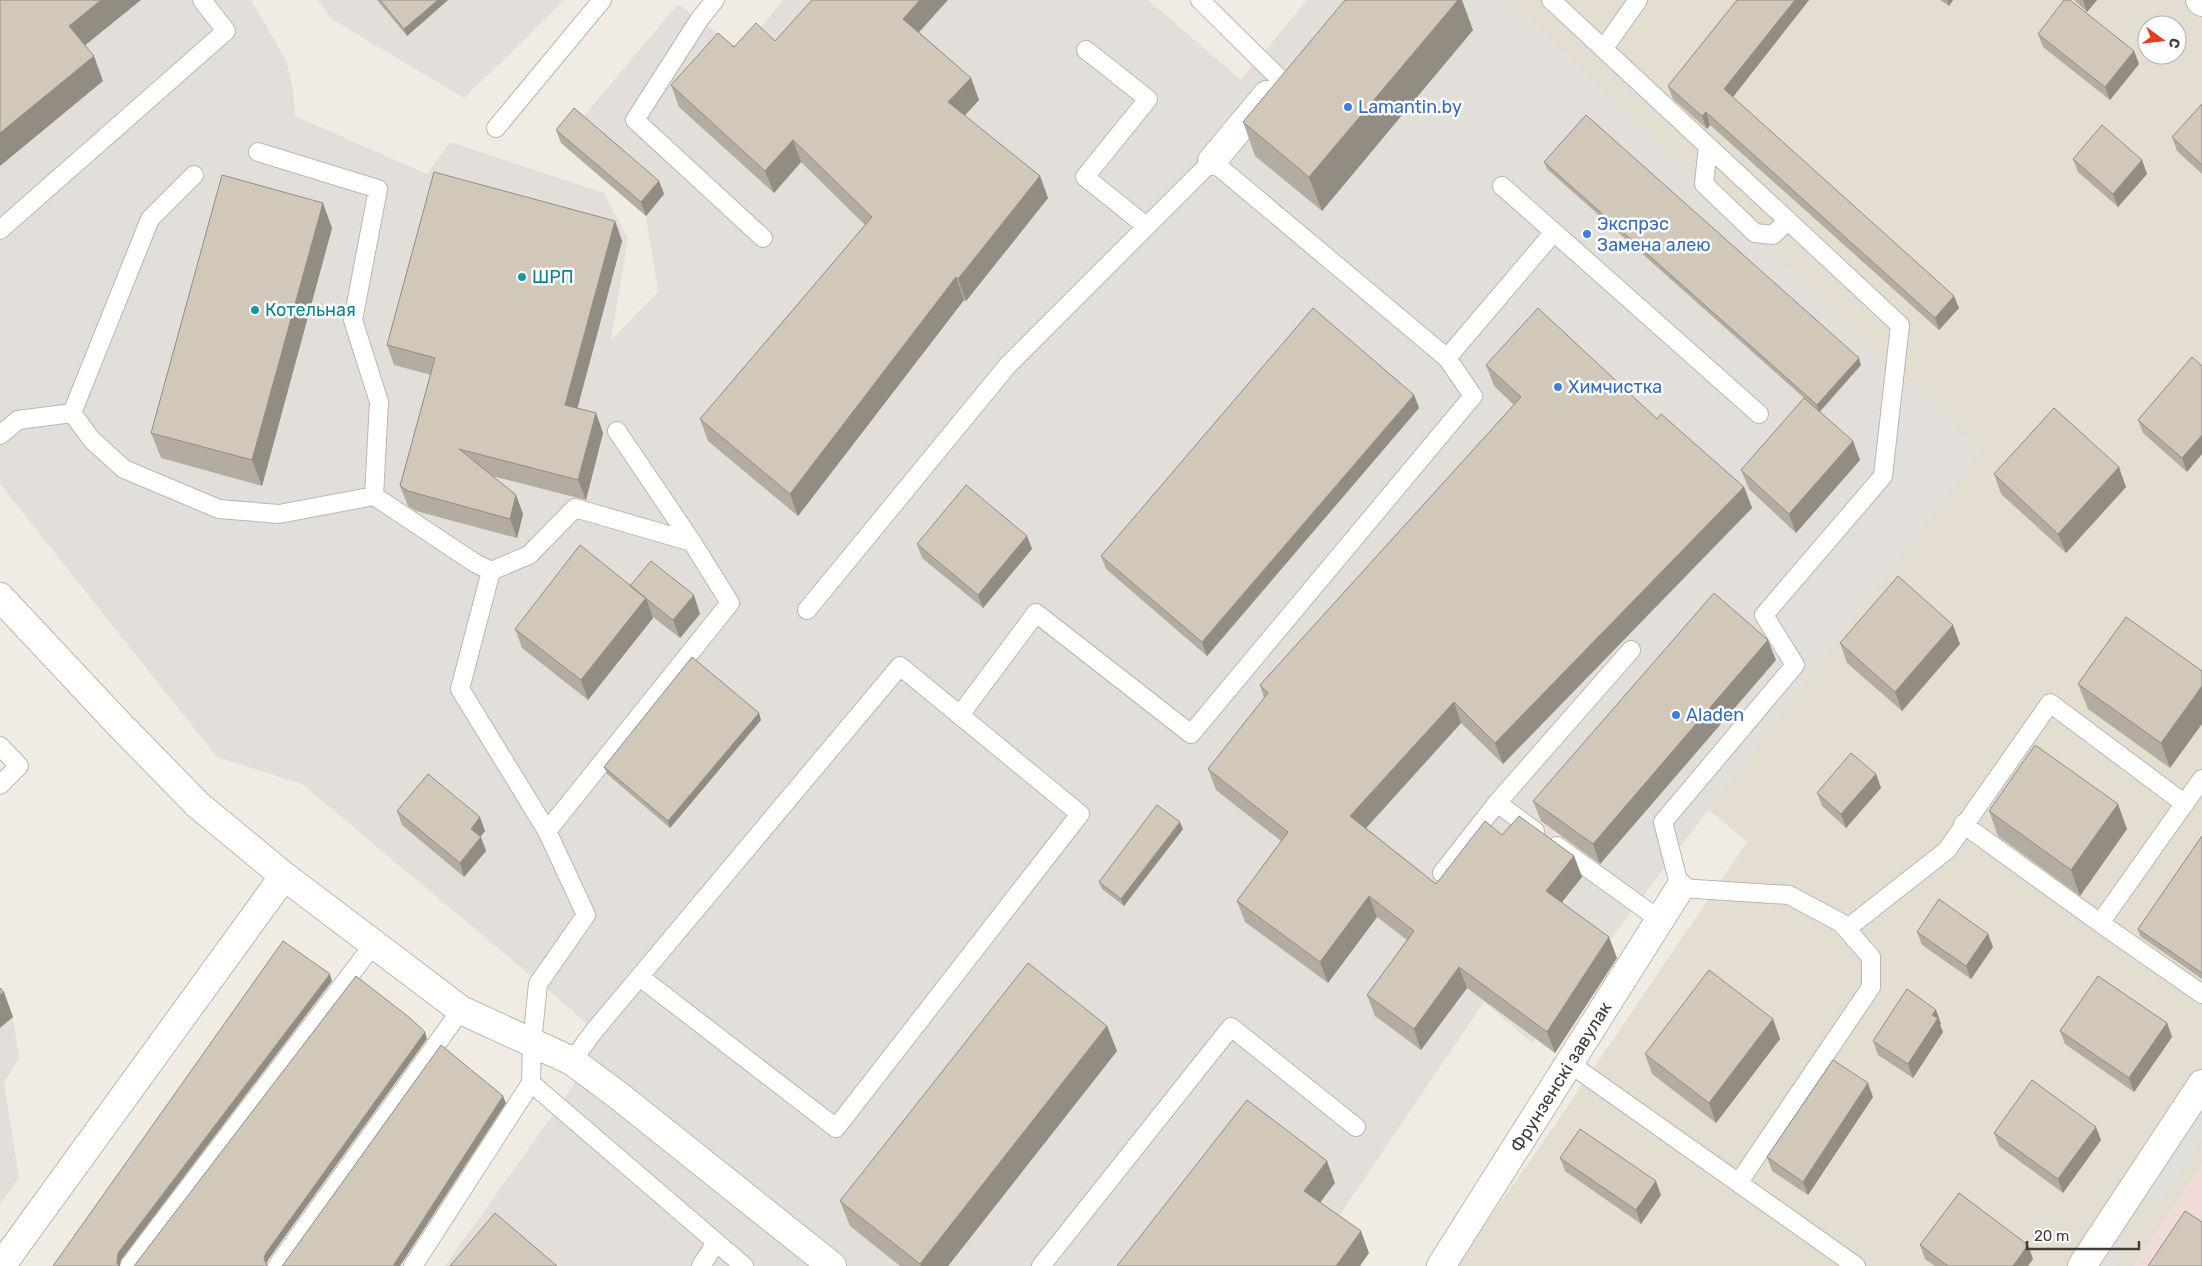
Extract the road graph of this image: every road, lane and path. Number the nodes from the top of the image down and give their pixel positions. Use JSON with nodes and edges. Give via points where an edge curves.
{"nodes":[{"id":1,"x":202,"y":0,"type":"edge"},
{"id":2,"x":602,"y":0,"type":"edge"},
{"id":3,"x":715,"y":0,"type":"edge"},
{"id":4,"x":1200,"y":0,"type":"edge"},
{"id":5,"x":1551,"y":0,"type":"edge"},
{"id":6,"x":1638,"y":0,"type":"edge"},
{"id":7,"x":1604,"y":48,"type":"junction"},
{"id":8,"x":1086,"y":50,"type":"dead end"},
{"id":9,"x":1299,"y":58,"type":"edge"},
{"id":10,"x":1280,"y":79,"type":"junction"},
{"id":11,"x":496,"y":128,"type":"dead end"},
{"id":12,"x":1708,"y":146,"type":"junction"},
{"id":13,"x":258,"y":152,"type":"dead end"},
{"id":14,"x":1212,"y":161,"type":"junction"},
{"id":15,"x":194,"y":175,"type":"dead end"},
{"id":16,"x":1502,"y":186,"type":"dead end"},
{"id":17,"x":1788,"y":220,"type":"junction"},
{"id":18,"x":1146,"y":226,"type":"junction"},
{"id":19,"x":0,"y":230,"type":"edge"},
{"id":20,"x":1554,"y":232,"type":"junction"},
{"id":21,"x":763,"y":238,"type":"dead end"},
{"id":22,"x":1447,"y":358,"type":"junction"},
{"id":23,"x":72,"y":413,"type":"junction"},
{"id":24,"x":1759,"y":414,"type":"dead end"},
{"id":25,"x":617,"y":431,"type":"dead end"},
{"id":26,"x":0,"y":435,"type":"edge"},
{"id":27,"x":374,"y":496,"type":"junction"},
{"id":28,"x":692,"y":542,"type":"junction"},
{"id":29,"x":491,"y":571,"type":"junction"},
{"id":30,"x":0,"y":597,"type":"edge"},
{"id":31,"x":807,"y":610,"type":"dead end"},
{"id":32,"x":1631,"y":650,"type":"dead end"},
{"id":33,"x":960,"y":715,"type":"junction"},
{"id":34,"x":0,"y":746,"type":"edge"},
{"id":35,"x":2202,"y":779,"type":"edge"},
{"id":36,"x":0,"y":785,"type":"edge"},
{"id":37,"x":1497,"y":803,"type":"junction"},
{"id":38,"x":2185,"y":804,"type":"junction"},
{"id":39,"x":1963,"y":824,"type":"junction"},
{"id":40,"x":547,"y":831,"type":"junction"},
{"id":41,"x":1442,"y":873,"type":"edge"},
{"id":42,"x":284,"y":876,"type":"junction"},
{"id":43,"x":1680,"y":888,"type":"junction"},
{"id":44,"x":1660,"y":920,"type":"junction"},
{"id":45,"x":2100,"y":922,"type":"junction"},
{"id":46,"x":1842,"y":924,"type":"junction"},
{"id":47,"x":373,"y":945,"type":"junction"},
{"id":48,"x":640,"y":976,"type":"junction"},
{"id":49,"x":2202,"y":994,"type":"edge"},
{"id":50,"x":461,"y":1010,"type":"junction"},
{"id":51,"x":532,"y":1042,"type":"junction"},
{"id":52,"x":572,"y":1061,"type":"junction"},
{"id":53,"x":1569,"y":1063,"type":"junction"},
{"id":54,"x":531,"y":1083,"type":"junction"},
{"id":55,"x":2202,"y":1084,"type":"edge"},
{"id":56,"x":1356,"y":1127,"type":"dead end"},
{"id":57,"x":1739,"y":1182,"type":"junction"},
{"id":58,"x":716,"y":1242,"type":"junction"},
{"id":59,"x":1,"y":1266,"type":"edge"},
{"id":60,"x":129,"y":1266,"type":"edge"},
{"id":61,"x":277,"y":1266,"type":"edge"},
{"id":62,"x":413,"y":1266,"type":"edge"},
{"id":63,"x":701,"y":1266,"type":"edge"},
{"id":64,"x":744,"y":1266,"type":"edge"},
{"id":65,"x":832,"y":1266,"type":"edge"},
{"id":66,"x":1041,"y":1266,"type":"edge"},
{"id":67,"x":1442,"y":1266,"type":"edge"},
{"id":68,"x":1856,"y":1266,"type":"edge"},
{"id":69,"x":2082,"y":1266,"type":"edge"}],
"edges":[{"from":1,"to":19,"type":"lane","via":[[226,31]]},
{"from":2,"to":11,"type":"lane"},
{"from":3,"to":21,"type":"lane","via":[[635,120]]},
{"from":4,"to":10,"type":"lane"},
{"from":5,"to":7,"type":"lane"},
{"from":6,"to":7,"type":"lane"},
{"from":7,"to":12,"type":"lane"},
{"from":8,"to":18,"type":"lane","via":[[1148,99],[1085,177]]},
{"from":9,"to":10,"type":"street"},
{"from":10,"to":14,"type":"street"},
{"from":12,"to":17,"type":"lane"},
{"from":12,"to":17,"type":"lane","via":[[1704,184],[1755,233],[1773,235]]},
{"from":13,"to":27,"type":"lane","via":[[378,189],[354,320],[379,402]]},
{"from":14,"to":18,"type":"lane"},
{"from":14,"to":22,"type":"lane"},
{"from":15,"to":23,"type":"lane","via":[[150,219]]},
{"from":16,"to":20,"type":"lane"},
{"from":17,"to":43,"type":"lane","via":[[1900,325],[1883,476],[1764,615],[1795,665],[1663,822]]},
{"from":18,"to":31,"type":"lane","via":[[1008,365]]},
{"from":20,"to":22,"type":"lane"},
{"from":20,"to":24,"type":"lane"},
{"from":22,"to":33,"type":"lane","via":[[1473,396],[1190,734],[1036,612]]},
{"from":23,"to":26,"type":"lane","via":[[18,420]]},
{"from":23,"to":27,"type":"lane","via":[[92,440],[124,469],[219,509],[279,514]]},
{"from":25,"to":28,"type":"lane"},
{"from":27,"to":29,"type":"lane"},
{"from":28,"to":29,"type":"lane","via":[[575,508],[529,555]]},
{"from":28,"to":40,"type":"lane","via":[[730,603]]},
{"from":29,"to":40,"type":"lane","via":[[460,689]]},
{"from":30,"to":42,"type":"street","via":[[198,805]]},
{"from":32,"to":37,"type":"lane"},
{"from":33,"to":48,"type":"lane","via":[[900,666]]},
{"from":33,"to":48,"type":"lane","via":[[1080,814],[836,1128]]},
{"from":34,"to":36,"type":"lane","via":[[19,766]]},
{"from":35,"to":38,"type":"lane"},
{"from":37,"to":41,"type":"lane"},
{"from":37,"to":44,"type":"lane"},
{"from":38,"to":39,"type":"lane","via":[[2050,703]]},
{"from":38,"to":45,"type":"lane"},
{"from":39,"to":45,"type":"lane"},
{"from":39,"to":46,"type":"lane","via":[[1947,850],[1849,928]]},
{"from":40,"to":51,"type":"lane","via":[[586,915],[538,984]]},
{"from":42,"to":47,"type":"street"},
{"from":42,"to":59,"type":"street"},
{"from":43,"to":44,"type":"street","name":"Фрунзенскі завулак"},
{"from":43,"to":46,"type":"lane","via":[[1789,895]]},
{"from":44,"to":53,"type":"street","name":"Фрунзенскі завулак"},
{"from":45,"to":49,"type":"lane"},
{"from":46,"to":57,"type":"lane","via":[[1871,957],[1871,987]]},
{"from":47,"to":50,"type":"street"},
{"from":47,"to":60,"type":"lane"},
{"from":48,"to":52,"type":"lane"},
{"from":50,"to":51,"type":"street"},
{"from":50,"to":61,"type":"lane"},
{"from":51,"to":52,"type":"street"},
{"from":51,"to":54,"type":"lane"},
{"from":52,"to":65,"type":"street"},
{"from":53,"to":57,"type":"lane"},
{"from":53,"to":67,"type":"street","name":"Фрунзенскі завулак"},
{"from":54,"to":58,"type":"lane"},
{"from":54,"to":62,"type":"lane"},
{"from":55,"to":69,"type":"street"},
{"from":56,"to":66,"type":"lane","via":[[1231,1027]]},
{"from":57,"to":68,"type":"lane"},
{"from":58,"to":63,"type":"lane"},
{"from":58,"to":64,"type":"lane"}]}
